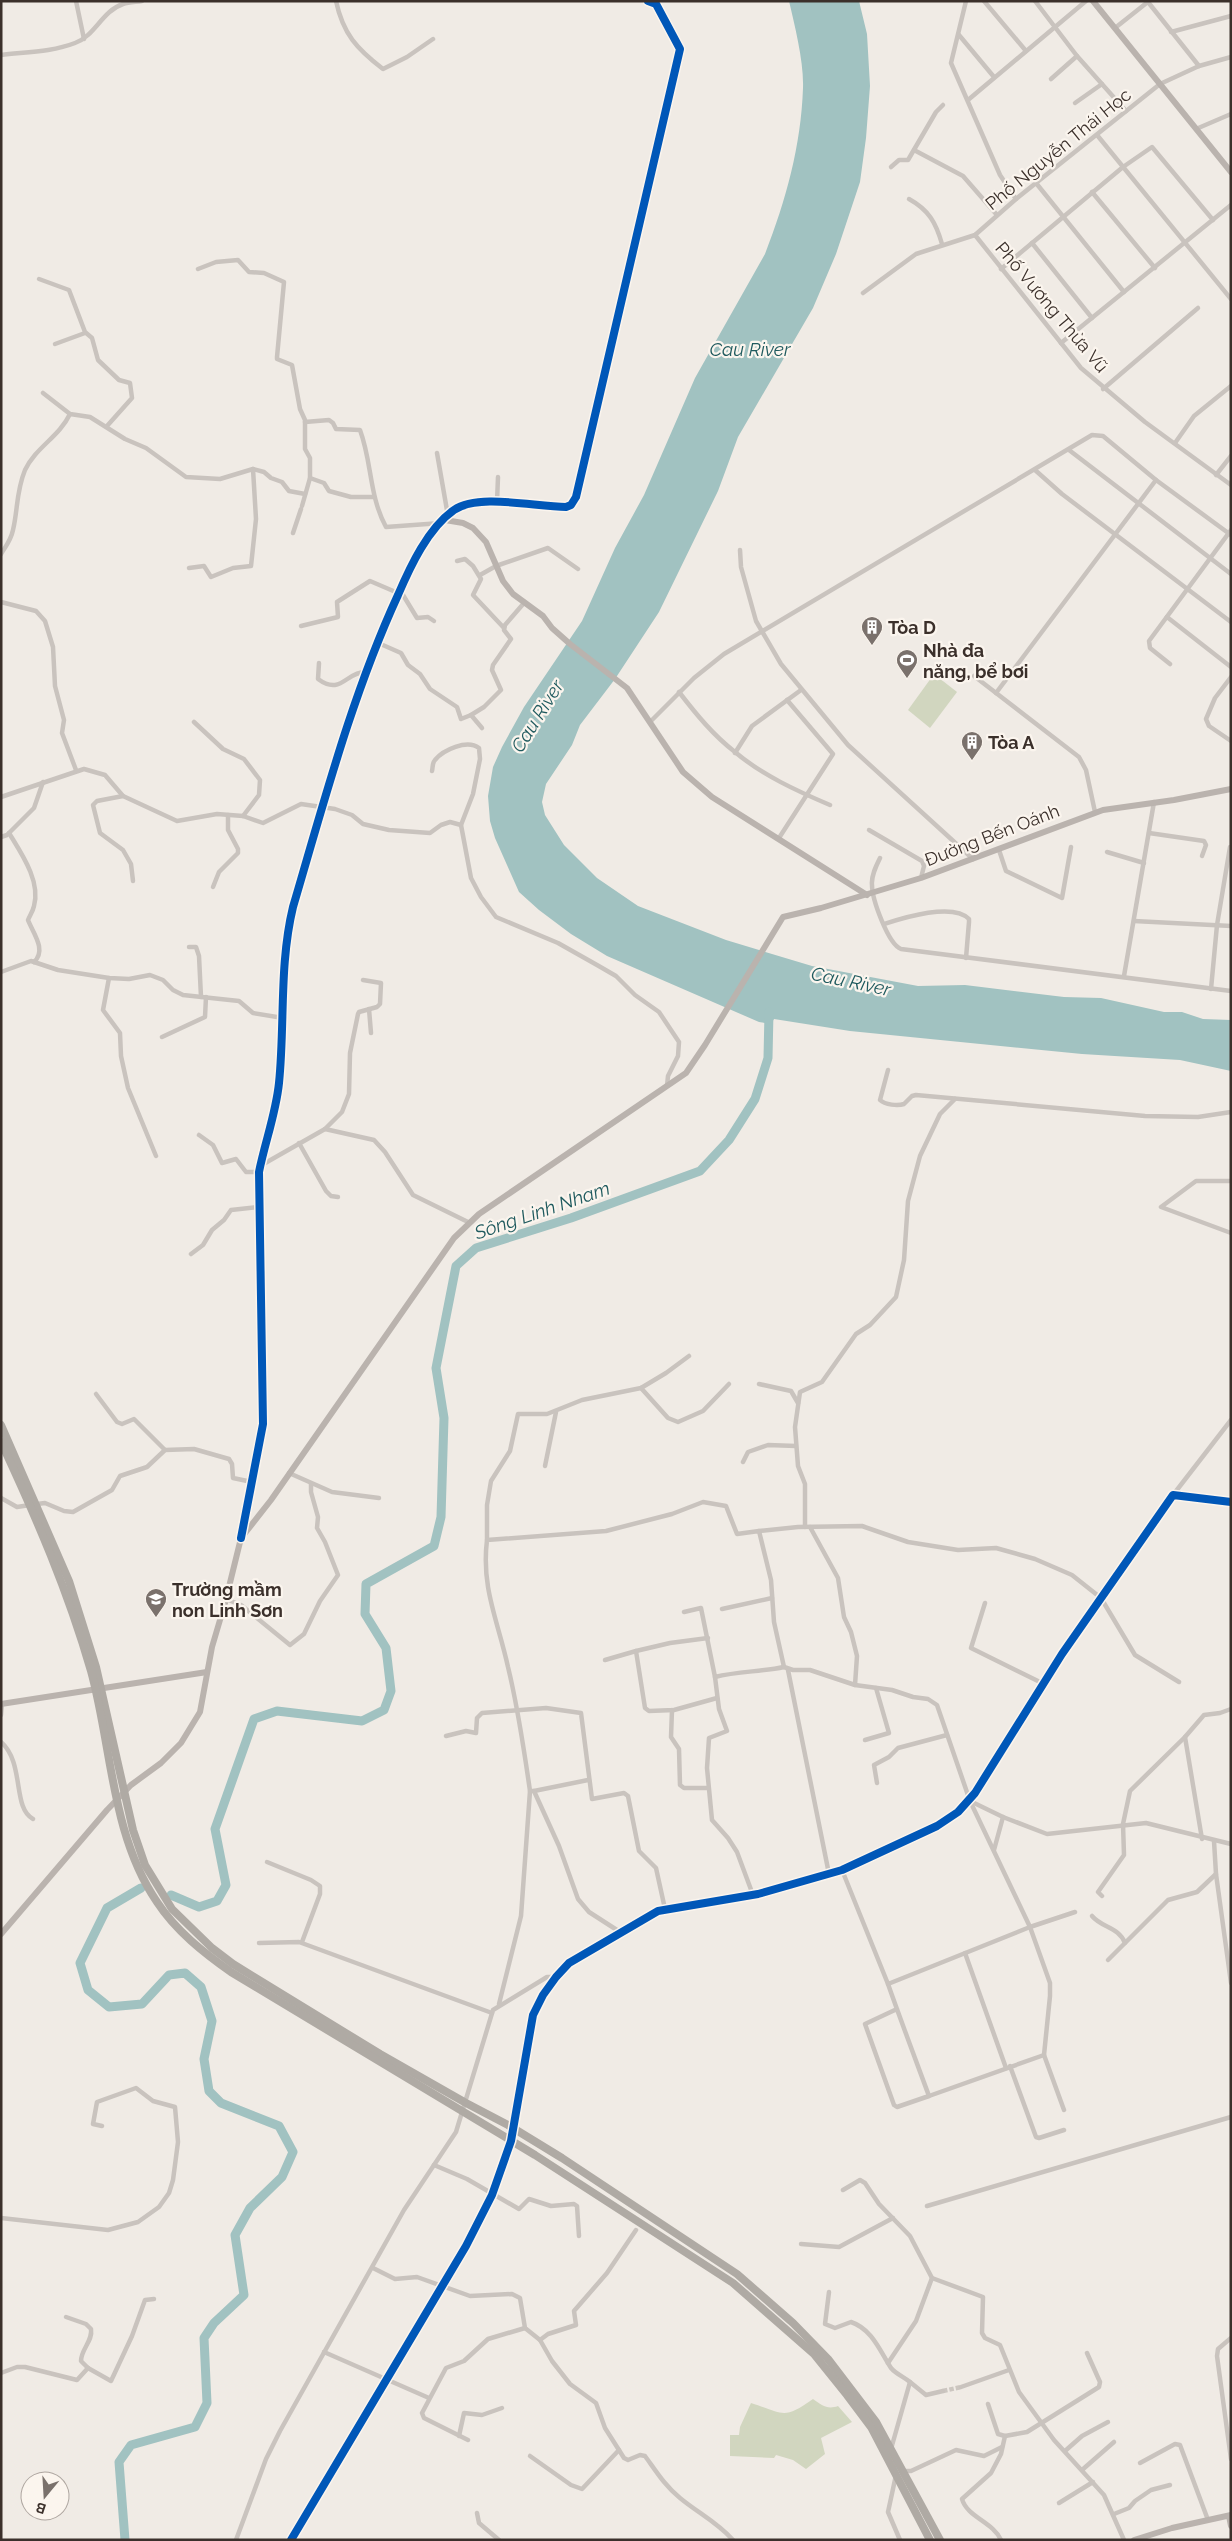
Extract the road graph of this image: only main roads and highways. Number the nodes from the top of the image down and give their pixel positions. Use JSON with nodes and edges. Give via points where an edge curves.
{"nodes":[{"id":1,"x":1,"y":1425,"type":"edge"},
{"id":2,"x":1,"y":1442,"type":"edge"},
{"id":3,"x":34,"y":1504,"type":"junction"},
{"id":4,"x":98,"y":1690,"type":"junction"},
{"id":5,"x":900,"y":2472,"type":"junction"},
{"id":6,"x":930,"y":2540,"type":"edge"},
{"id":7,"x":940,"y":2540,"type":"edge"}],
"edges":[{"from":1,"to":3,"type":"highway"},
{"from":2,"to":3,"type":"highway"},
{"from":3,"to":4,"type":"highway"},
{"from":4,"to":5,"type":"highway","via":[[133,1830],[145,1865],[164,1898],[212,1948],[233,1964],[594,2178],[737,2274],[828,2359],[876,2422],[892,2449]]},
{"from":4,"to":5,"type":"highway","via":[[118,1799],[136,1864],[158,1904],[181,1931],[206,1954],[324,2030],[511,2141],[725,2277],[814,2354],[848,2395],[890,2462]]},
{"from":5,"to":6,"type":"highway"},
{"from":5,"to":7,"type":"highway"}]}
